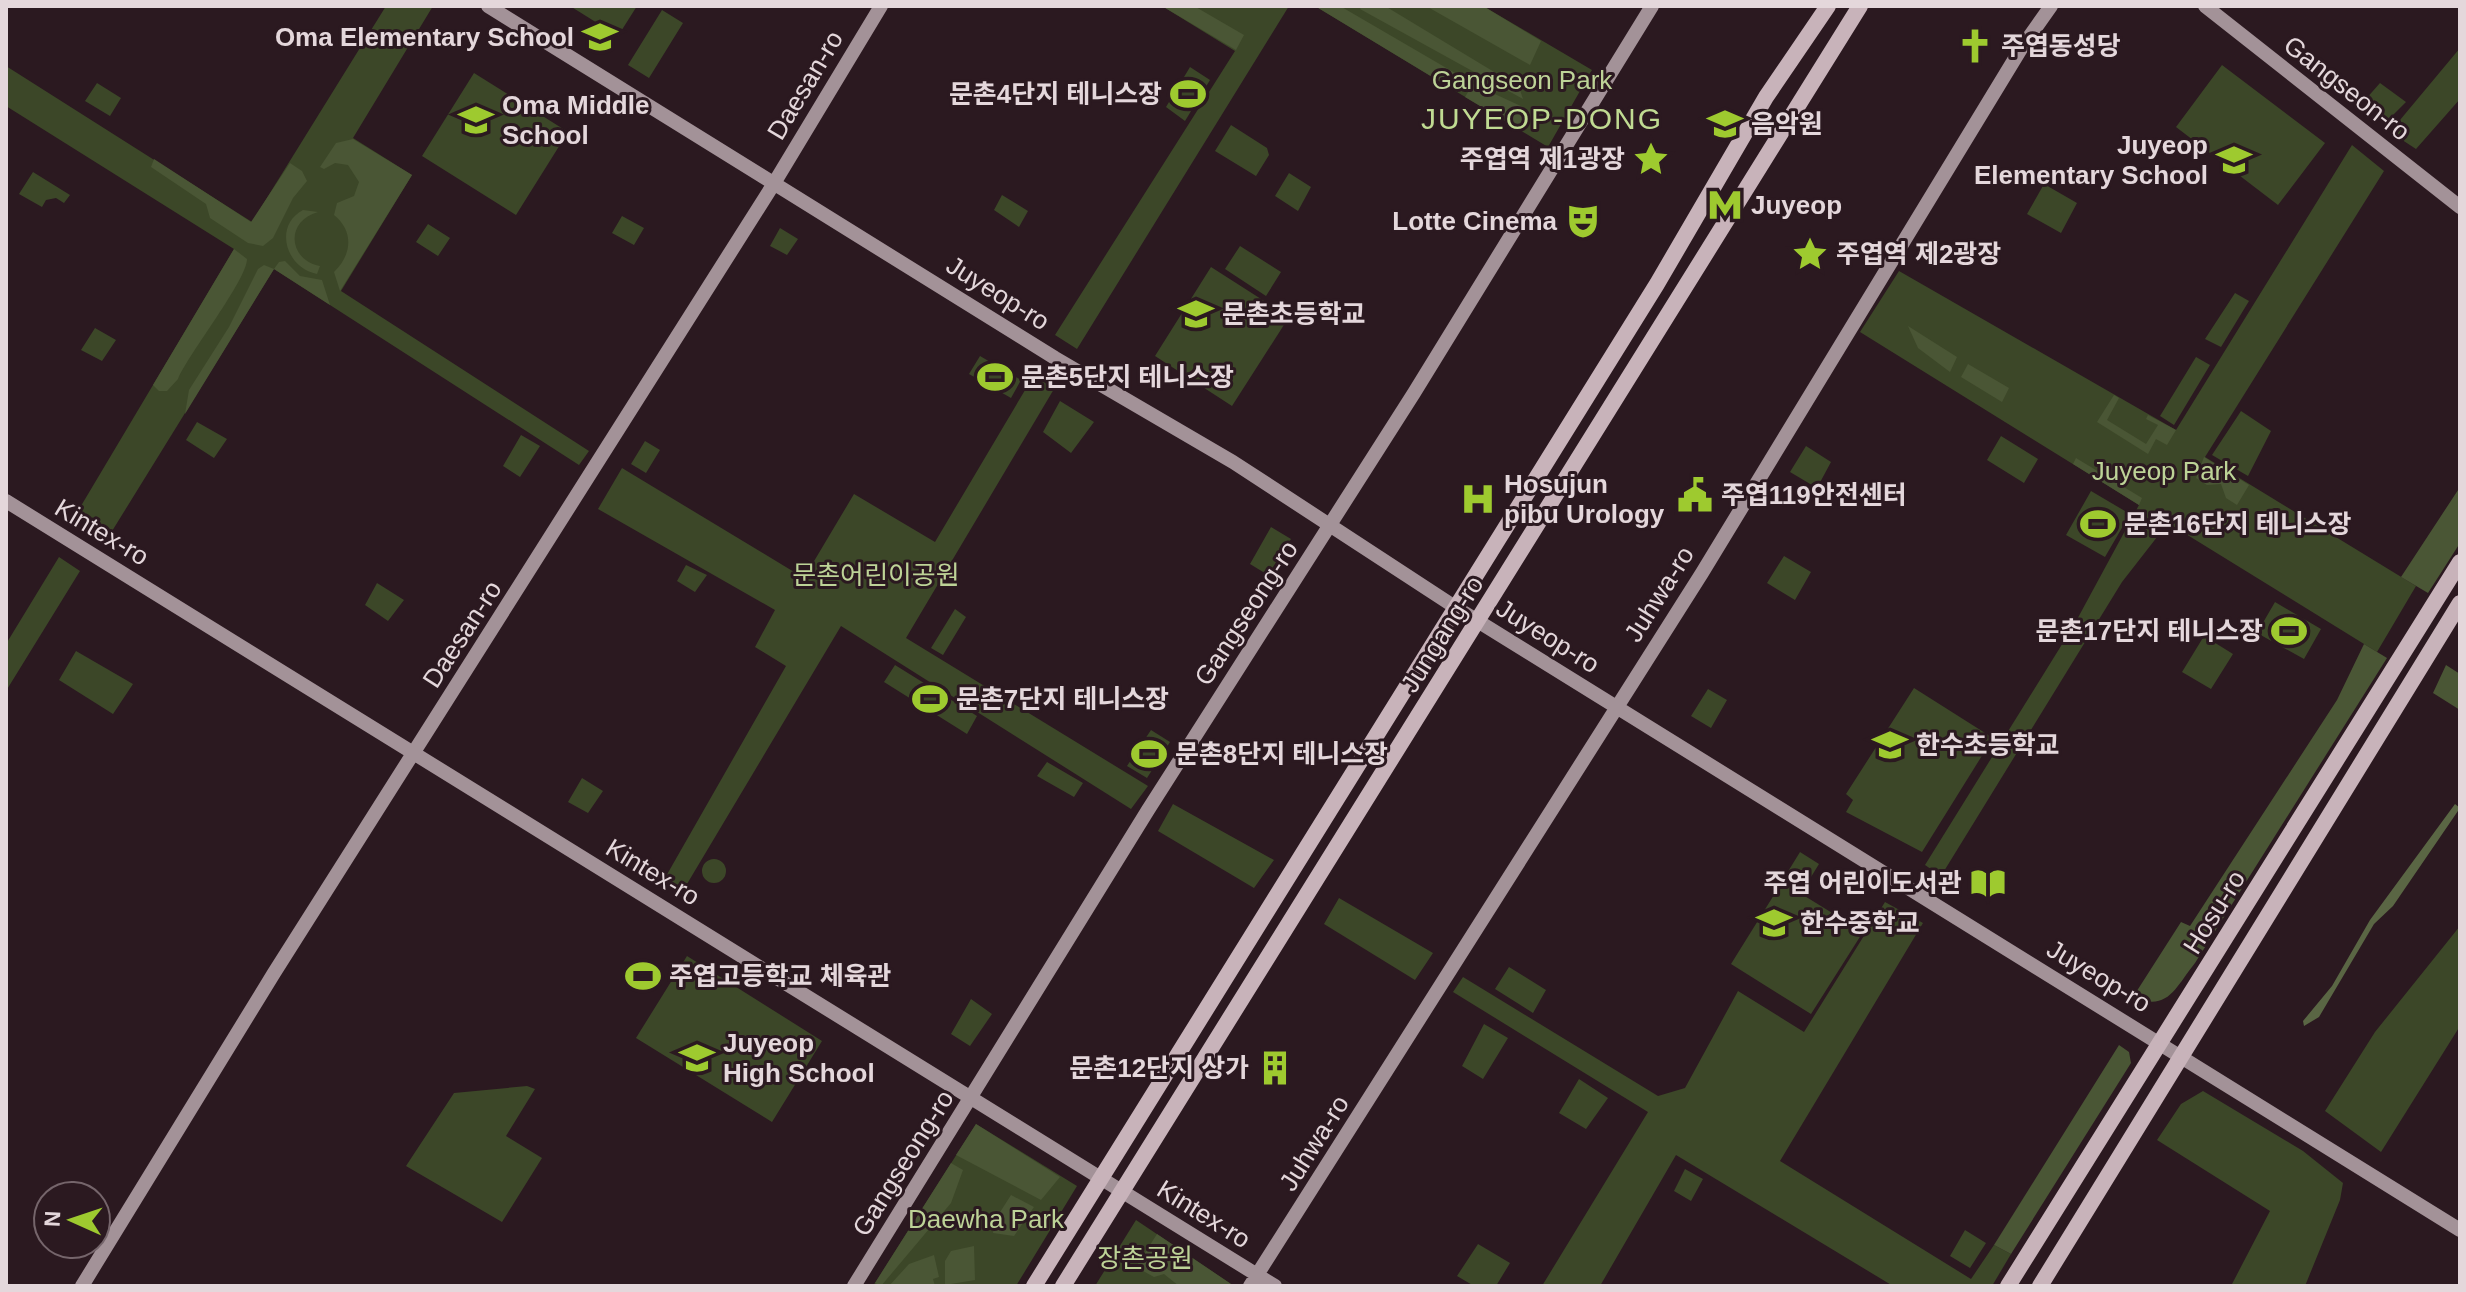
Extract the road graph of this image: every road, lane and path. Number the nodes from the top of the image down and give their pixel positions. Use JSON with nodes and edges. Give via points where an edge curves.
{"nodes":[{"id":1,"x":488,"y":6,"type":"edge"},
{"id":2,"x":881,"y":6,"type":"edge"},
{"id":3,"x":1652,"y":6,"type":"edge"},
{"id":4,"x":1828,"y":6,"type":"edge"},
{"id":5,"x":1860,"y":6,"type":"edge"},
{"id":6,"x":2051,"y":6,"type":"edge"},
{"id":7,"x":2205,"y":6,"type":"edge"},
{"id":8,"x":773,"y":185,"type":"junction"},
{"id":9,"x":2460,"y":207,"type":"edge"},
{"id":10,"x":6,"y":501,"type":"edge"},
{"id":11,"x":1329,"y":527,"type":"junction"},
{"id":12,"x":2460,"y":562,"type":"edge"},
{"id":13,"x":2460,"y":603,"type":"edge"},
{"id":14,"x":1455,"y":607,"type":"junction"},
{"id":15,"x":1479,"y":621,"type":"junction"},
{"id":16,"x":1615,"y":706,"type":"junction"},
{"id":17,"x":414,"y":753,"type":"junction"},
{"id":18,"x":2161,"y":1042,"type":"junction"},
{"id":19,"x":2179,"y":1054,"type":"junction"},
{"id":20,"x":972,"y":1099,"type":"junction"},
{"id":21,"x":1102,"y":1178,"type":"junction"},
{"id":22,"x":1121,"y":1191,"type":"junction"},
{"id":23,"x":2460,"y":1230,"type":"edge"},
{"id":24,"x":1253,"y":1280,"type":"edge"},
{"id":25,"x":82,"y":1286,"type":"edge"},
{"id":26,"x":854,"y":1286,"type":"edge"},
{"id":27,"x":1034,"y":1286,"type":"edge"},
{"id":28,"x":1063,"y":1286,"type":"edge"},
{"id":29,"x":1275,"y":1286,"type":"edge"},
{"id":30,"x":2008,"y":1286,"type":"edge"},
{"id":31,"x":2040,"y":1286,"type":"edge"}],
"edges":[{"from":1,"to":8,"type":"street","name":"Juyeop-ro"},
{"from":2,"to":8,"type":"street","name":"Daesan-ro"},
{"from":3,"to":11,"type":"street","name":"Gangseong-ro"},
{"from":4,"to":14,"type":"main road","name":"Jungang-ro","via":[[1766,97],[1657,284]]},
{"from":5,"to":15,"type":"main road","name":"Jungang-ro"},
{"from":6,"to":16,"type":"street","name":"Juhwa-ro"},
{"from":7,"to":9,"type":"street","name":"Gangseon-ro"},
{"from":8,"to":11,"type":"street","name":"Juyeop-ro","via":[[1233,462]]},
{"from":8,"to":17,"type":"street","name":"Daesan-ro"},
{"from":10,"to":17,"type":"street","name":"Kintex-ro"},
{"from":11,"to":14,"type":"street","name":"Juyeop-ro"},
{"from":11,"to":20,"type":"street","name":"Gangseong-ro"},
{"from":12,"to":18,"type":"main road","name":"Hosu-ro"},
{"from":13,"to":19,"type":"main road","name":"Hosu-ro"},
{"from":14,"to":15,"type":"street","name":"Juyeop-ro"},
{"from":14,"to":21,"type":"main road","name":"Jungang-ro"},
{"from":15,"to":16,"type":"street","name":"Juyeop-ro"},
{"from":15,"to":22,"type":"main road","name":"Jungang-ro"},
{"from":16,"to":18,"type":"street","name":"Juyeop-ro"},
{"from":16,"to":24,"type":"street","name":"Juhwa-ro"},
{"from":17,"to":20,"type":"street","name":"Kintex-ro"},
{"from":17,"to":25,"type":"street","name":"Daesan-ro"},
{"from":18,"to":19,"type":"street","name":"Juyeop-ro"},
{"from":18,"to":30,"type":"main road","name":"Hosu-ro"},
{"from":19,"to":23,"type":"street","name":"Juyeop-ro"},
{"from":19,"to":31,"type":"main road","name":"Hosu-ro"},
{"from":20,"to":21,"type":"street","name":"Kintex-ro"},
{"from":20,"to":26,"type":"street","name":"Gangseong-ro"},
{"from":21,"to":22,"type":"street","name":"Kintex-ro"},
{"from":21,"to":27,"type":"main road","name":"Jungang-ro"},
{"from":22,"to":24,"type":"street","name":"Kintex-ro"},
{"from":22,"to":28,"type":"main road","name":"Jungang-ro"},
{"from":24,"to":29,"type":"street","name":"Kintex-ro"}]}
